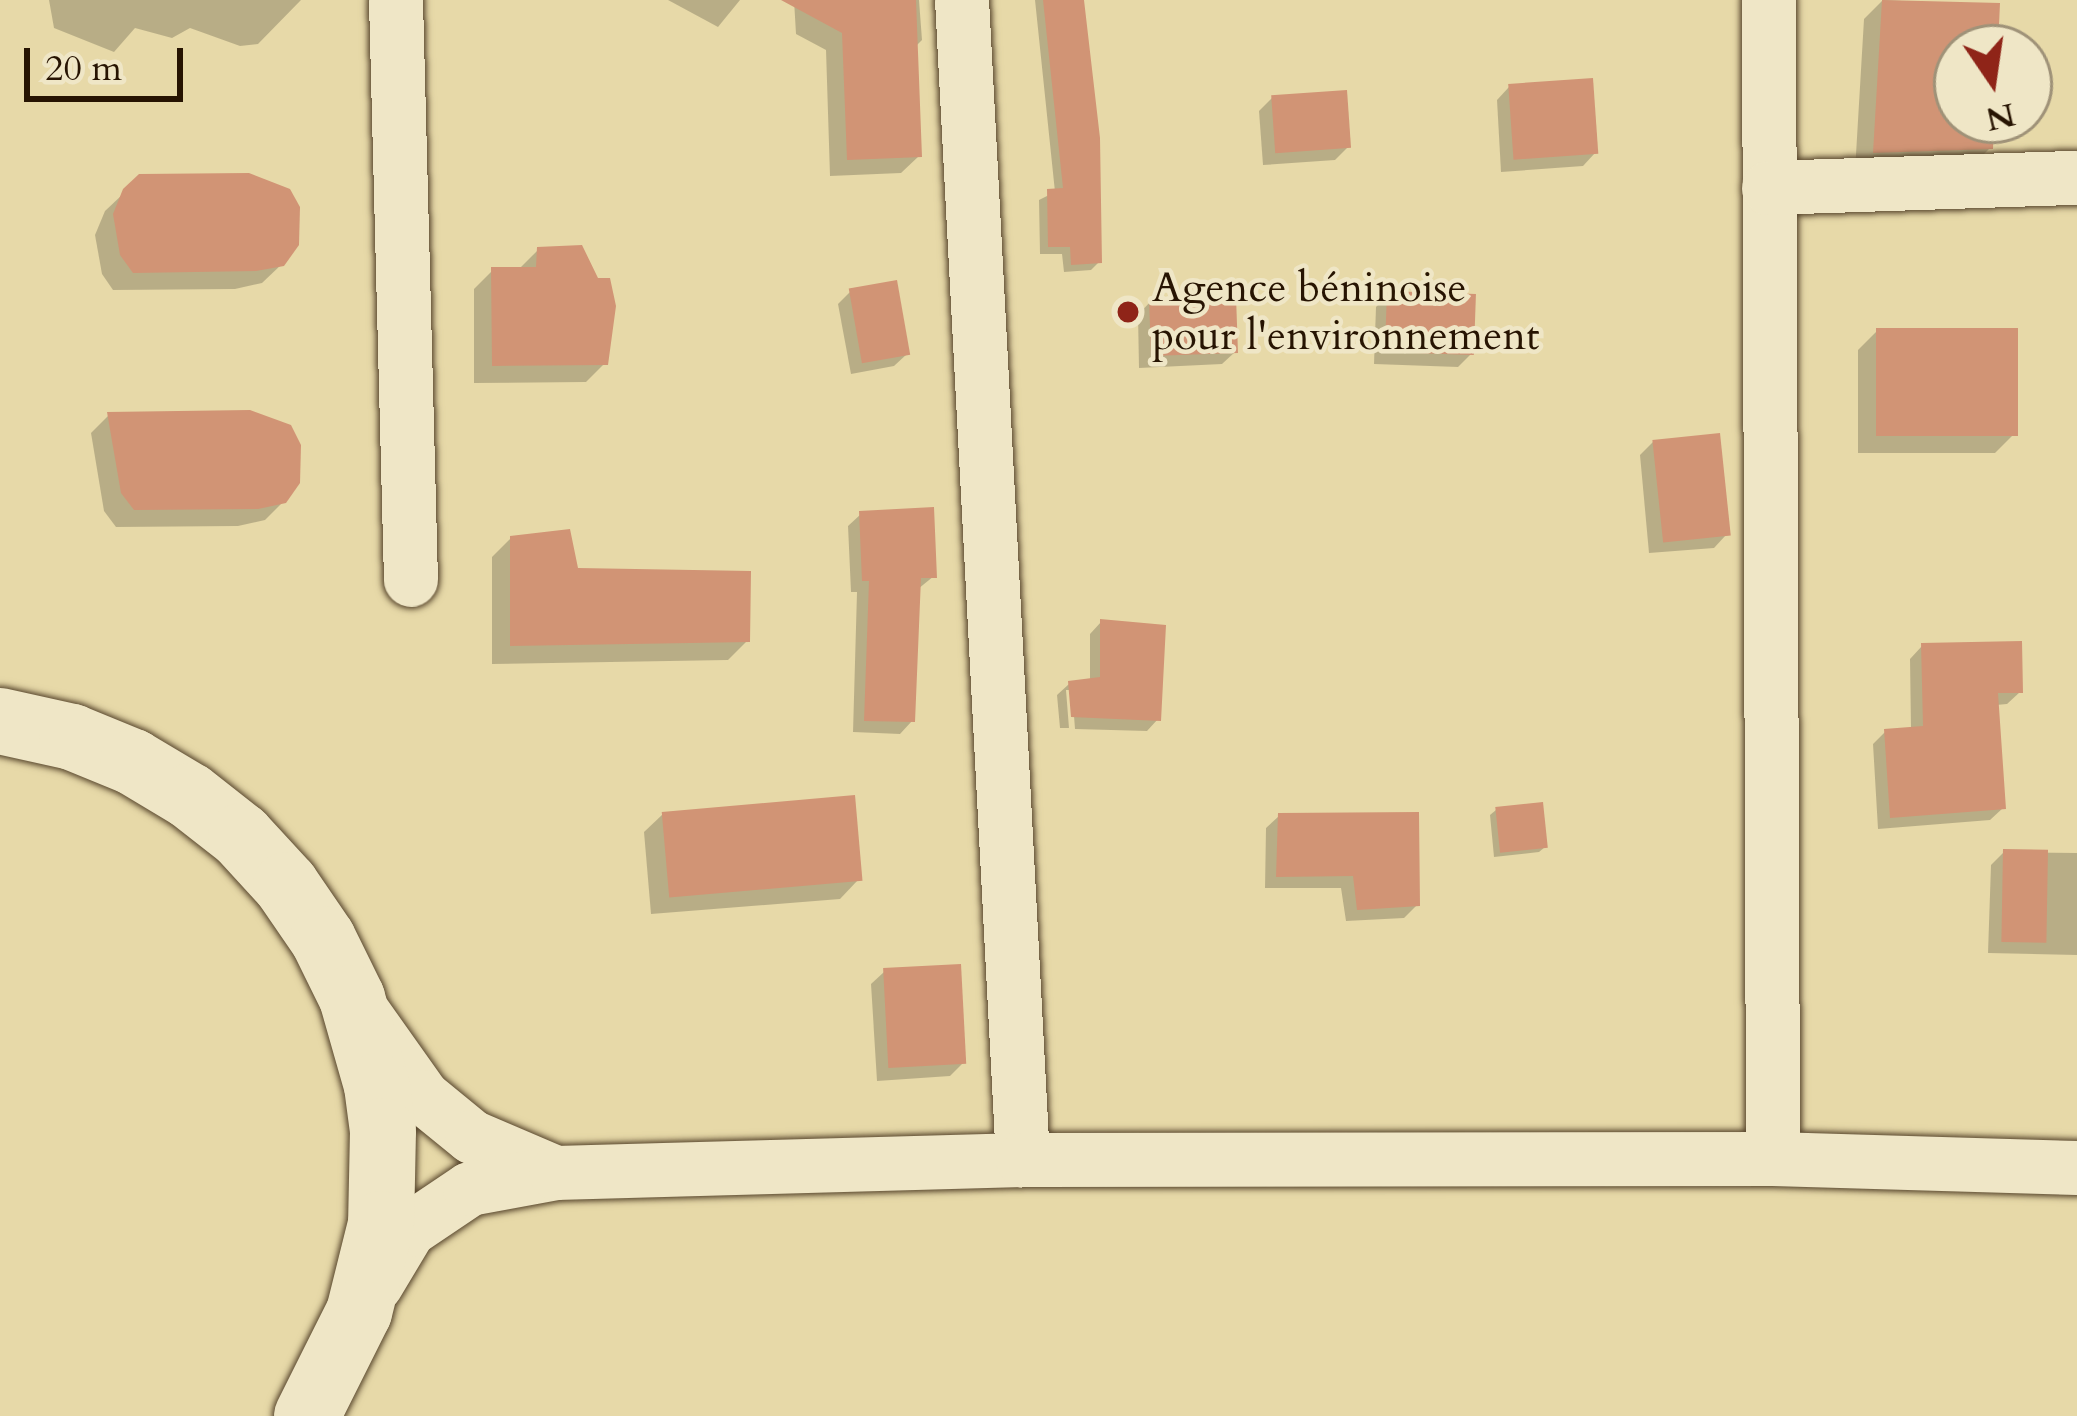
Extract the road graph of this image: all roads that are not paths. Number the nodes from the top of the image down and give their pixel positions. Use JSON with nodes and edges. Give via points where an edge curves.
{"nodes":[{"id":1,"x":396,"y":0,"type":"edge"},
{"id":2,"x":962,"y":0,"type":"edge"},
{"id":3,"x":1768,"y":0,"type":"edge"},
{"id":4,"x":2077,"y":178,"type":"edge"},
{"id":5,"x":1769,"y":188,"type":"junction"},
{"id":6,"x":410,"y":580,"type":"dead end"},
{"id":7,"x":0,"y":721,"type":"edge"},
{"id":8,"x":352,"y":998,"type":"junction"},
{"id":9,"x":1773,"y":1159,"type":"junction"},
{"id":10,"x":1023,"y":1160,"type":"junction"},
{"id":11,"x":2077,"y":1168,"type":"edge"},
{"id":12,"x":556,"y":1173,"type":"junction"},
{"id":13,"x":359,"y":1312,"type":"junction"},
{"id":14,"x":307,"y":1416,"type":"edge"}],
"edges":[{"from":1,"to":6,"type":"street"},
{"from":2,"to":10,"type":"street"},
{"from":3,"to":5,"type":"street"},
{"from":4,"to":5,"type":"street"},
{"from":5,"to":9,"type":"street"},
{"from":7,"to":8,"type":"street","via":[[133,762],[241,836],[323,939]]},
{"from":8,"to":12,"type":"street","via":[[423,1096],[472,1137]]},
{"from":8,"to":13,"type":"street","via":[[383,1131],[381,1223]]},
{"from":9,"to":10,"type":"street"},
{"from":9,"to":11,"type":"street"},
{"from":10,"to":12,"type":"street"},
{"from":12,"to":13,"type":"street","via":[[470,1189],[409,1230]]},
{"from":13,"to":14,"type":"street"}]}
